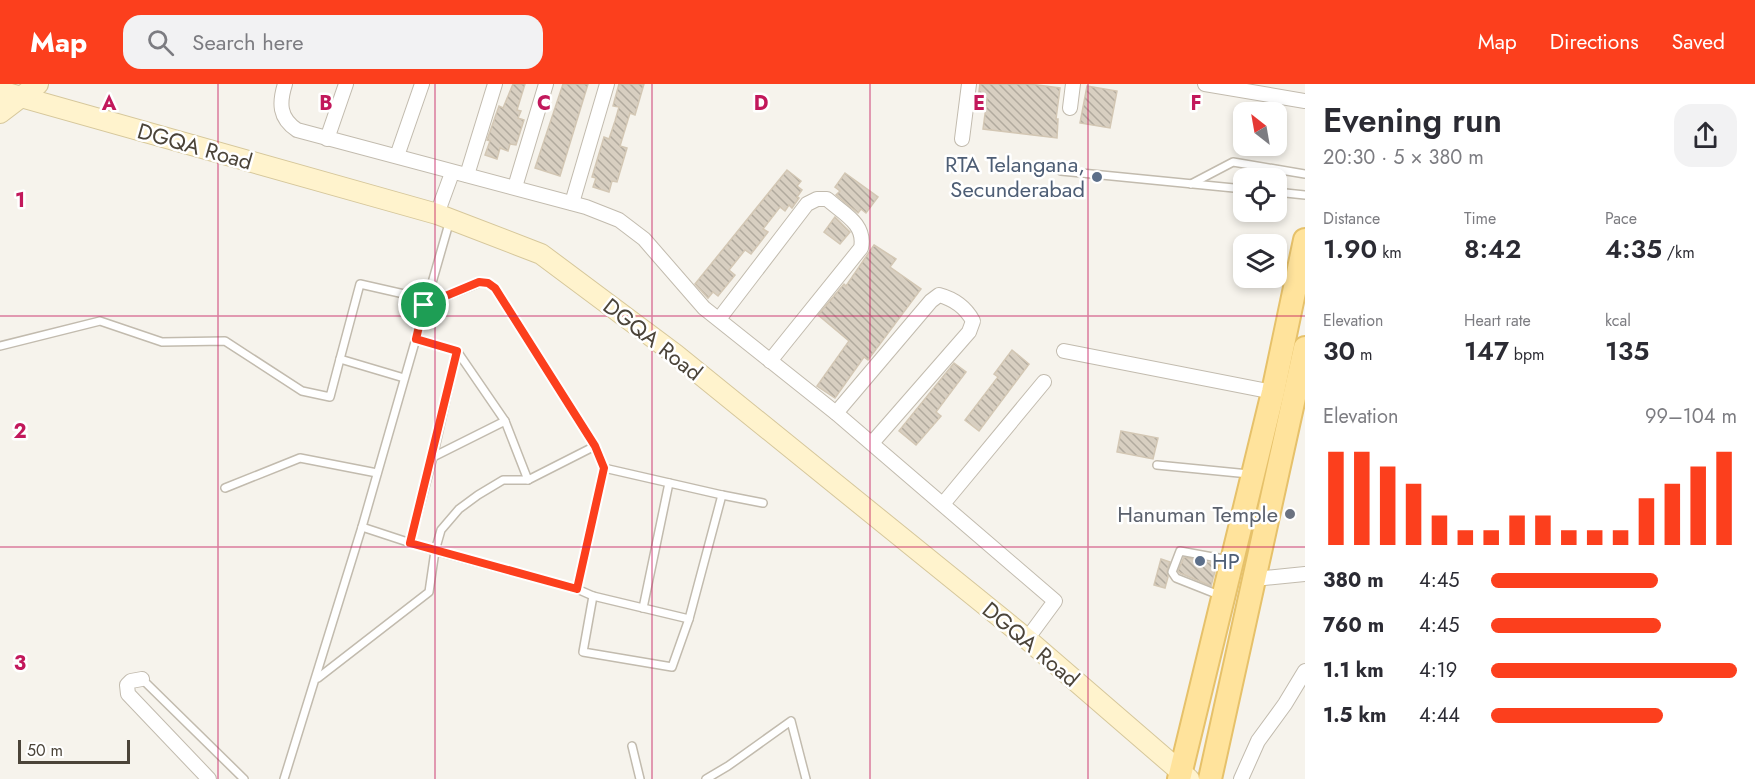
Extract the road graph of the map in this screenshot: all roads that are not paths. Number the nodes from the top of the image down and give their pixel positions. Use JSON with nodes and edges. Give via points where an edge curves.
{"nodes":[{"id":1,"x":38,"y":84,"type":"edge"},
{"id":2,"x":285,"y":84,"type":"edge"},
{"id":3,"x":346,"y":84,"type":"edge"},
{"id":4,"x":422,"y":84,"type":"edge"},
{"id":5,"x":495,"y":84,"type":"edge"},
{"id":6,"x":546,"y":84,"type":"edge"},
{"id":7,"x":607,"y":84,"type":"edge"},
{"id":8,"x":969,"y":84,"type":"edge"},
{"id":9,"x":1073,"y":84,"type":"edge"},
{"id":10,"x":1205,"y":84,"type":"edge"},
{"id":11,"x":0,"y":91,"type":"edge"},
{"id":12,"x":21,"y":97,"type":"junction"},
{"id":13,"x":1305,"y":101,"type":"edge"},
{"id":14,"x":1070,"y":108,"type":"dead end"},
{"id":15,"x":0,"y":114,"type":"edge"},
{"id":16,"x":327,"y":139,"type":"junction"},
{"id":17,"x":962,"y":139,"type":"dead end"},
{"id":18,"x":397,"y":156,"type":"junction"},
{"id":19,"x":1061,"y":171,"type":"dead end"},
{"id":20,"x":452,"y":173,"type":"junction"},
{"id":21,"x":1305,"y":174,"type":"edge"},
{"id":22,"x":467,"y":175,"type":"junction"},
{"id":23,"x":1191,"y":184,"type":"junction"},
{"id":24,"x":515,"y":187,"type":"junction"},
{"id":25,"x":1233,"y":188,"type":"edge"},
{"id":26,"x":1287,"y":193,"type":"edge"},
{"id":27,"x":1305,"y":195,"type":"edge"},
{"id":28,"x":572,"y":203,"type":"junction"},
{"id":29,"x":443,"y":217,"type":"junction"},
{"id":30,"x":1305,"y":240,"type":"edge"},
{"id":31,"x":425,"y":302,"type":"junction"},
{"id":32,"x":719,"y":319,"type":"junction"},
{"id":33,"x":416,"y":339,"type":"junction"},
{"id":34,"x":0,"y":346,"type":"edge"},
{"id":35,"x":1305,"y":348,"type":"edge"},
{"id":36,"x":457,"y":351,"type":"junction"},
{"id":37,"x":1064,"y":351,"type":"dead end"},
{"id":38,"x":340,"y":359,"type":"junction"},
{"id":39,"x":770,"y":361,"type":"junction"},
{"id":40,"x":404,"y":378,"type":"junction"},
{"id":41,"x":1044,"y":382,"type":"dead end"},
{"id":42,"x":1274,"y":392,"type":"junction"},
{"id":43,"x":836,"y":413,"type":"junction"},
{"id":44,"x":505,"y":421,"type":"junction"},
{"id":45,"x":872,"y":443,"type":"junction"},
{"id":46,"x":595,"y":446,"type":"junction"},
{"id":47,"x":433,"y":457,"type":"junction"},
{"id":48,"x":1157,"y":465,"type":"dead end"},
{"id":49,"x":604,"y":468,"type":"junction"},
{"id":50,"x":378,"y":473,"type":"junction"},
{"id":51,"x":1254,"y":475,"type":"junction"},
{"id":52,"x":528,"y":480,"type":"junction"},
{"id":53,"x":669,"y":483,"type":"junction"},
{"id":54,"x":225,"y":488,"type":"dead end"},
{"id":55,"x":722,"y":495,"type":"junction"},
{"id":56,"x":763,"y":503,"type":"dead end"},
{"id":57,"x":943,"y":504,"type":"junction"},
{"id":58,"x":362,"y":527,"type":"junction"},
{"id":59,"x":410,"y":543,"type":"junction"},
{"id":60,"x":435,"y":551,"type":"junction"},
{"id":61,"x":1233,"y":561,"type":"junction"},
{"id":62,"x":1305,"y":574,"type":"edge"},
{"id":63,"x":1254,"y":579,"type":"junction"},
{"id":64,"x":577,"y":589,"type":"junction"},
{"id":65,"x":593,"y":596,"type":"junction"},
{"id":66,"x":1225,"y":597,"type":"junction"},
{"id":67,"x":643,"y":608,"type":"junction"},
{"id":68,"x":689,"y":619,"type":"junction"},
{"id":69,"x":1027,"y":639,"type":"junction"},
{"id":70,"x":1305,"y":671,"type":"edge"},
{"id":71,"x":142,"y":679,"type":"joint"},
{"id":72,"x":316,"y":679,"type":"junction"},
{"id":73,"x":632,"y":746,"type":"dead end"},
{"id":74,"x":1183,"y":777,"type":"edge"},
{"id":75,"x":209,"y":779,"type":"edge"},
{"id":76,"x":244,"y":779,"type":"edge"},
{"id":77,"x":284,"y":779,"type":"edge"},
{"id":78,"x":640,"y":779,"type":"edge"},
{"id":79,"x":706,"y":779,"type":"edge"},
{"id":80,"x":806,"y":779,"type":"edge"},
{"id":81,"x":1210,"y":779,"type":"edge"},
{"id":82,"x":1241,"y":779,"type":"edge"}],
"edges":[{"from":1,"to":12,"type":"main road"},
{"from":2,"to":16,"type":"street","via":[[283,117],[297,130]]},
{"from":3,"to":16,"type":"street"},
{"from":4,"to":18,"type":"street"},
{"from":5,"to":22,"type":"street"},
{"from":6,"to":24,"type":"street"},
{"from":7,"to":28,"type":"street"},
{"from":8,"to":17,"type":"street"},
{"from":9,"to":14,"type":"street"},
{"from":10,"to":13,"type":"street"},
{"from":11,"to":12,"type":"main road","name":"DGQA Road"},
{"from":12,"to":15,"type":"main road"},
{"from":12,"to":29,"type":"main road","name":"DGQA Road"},
{"from":16,"to":18,"type":"street"},
{"from":18,"to":20,"type":"street"},
{"from":19,"to":23,"type":"lane"},
{"from":20,"to":22,"type":"street"},
{"from":20,"to":29,"type":"street"},
{"from":21,"to":23,"type":"lane","via":[[1233,162]]},
{"from":22,"to":24,"type":"street"},
{"from":23,"to":25,"type":"lane"},
{"from":24,"to":28,"type":"street"},
{"from":26,"to":27,"type":"lane"},
{"from":28,"to":32,"type":"street","via":[[619,220],[644,239],[693,297]]},
{"from":29,"to":31,"type":"lane"},
{"from":29,"to":69,"type":"main road","name":"DGQA Road","via":[[541,254],[675,354]]},
{"from":30,"to":42,"type":"main road"},
{"from":31,"to":33,"type":"lane"},
{"from":31,"to":38,"type":"lane","via":[[360,284]]},
{"from":31,"to":46,"type":"lane","via":[[479,282],[495,288]]},
{"from":32,"to":39,"type":"street"},
{"from":32,"to":39,"type":"street","via":[[807,204],[827,199],[860,228],[861,248]]},
{"from":33,"to":36,"type":"lane"},
{"from":33,"to":40,"type":"lane"},
{"from":34,"to":38,"type":"lane","via":[[100,321],[162,342],[225,340],[302,391],[330,397]]},
{"from":35,"to":63,"type":"main road"},
{"from":36,"to":44,"type":"lane"},
{"from":36,"to":47,"type":"lane"},
{"from":37,"to":42,"type":"street"},
{"from":38,"to":40,"type":"lane"},
{"from":39,"to":43,"type":"street"},
{"from":40,"to":50,"type":"lane"},
{"from":41,"to":57,"type":"street"},
{"from":42,"to":51,"type":"main road"},
{"from":43,"to":45,"type":"street"},
{"from":43,"to":45,"type":"street","via":[[931,301],[939,295],[950,298],[968,312],[973,321],[969,332]]},
{"from":44,"to":47,"type":"lane"},
{"from":44,"to":52,"type":"lane"},
{"from":45,"to":57,"type":"street"},
{"from":46,"to":49,"type":"lane"},
{"from":46,"to":52,"type":"lane"},
{"from":47,"to":59,"type":"lane"},
{"from":48,"to":51,"type":"lane"},
{"from":49,"to":53,"type":"lane"},
{"from":49,"to":64,"type":"lane"},
{"from":50,"to":54,"type":"lane","via":[[300,458]]},
{"from":50,"to":58,"type":"lane"},
{"from":51,"to":61,"type":"main road"},
{"from":52,"to":60,"type":"lane","via":[[503,480],[459,509],[441,530]]},
{"from":53,"to":55,"type":"lane"},
{"from":53,"to":67,"type":"lane"},
{"from":55,"to":56,"type":"lane"},
{"from":55,"to":68,"type":"lane"},
{"from":57,"to":69,"type":"street","via":[[1055,601]]},
{"from":58,"to":59,"type":"lane"},
{"from":58,"to":72,"type":"lane"},
{"from":59,"to":60,"type":"lane"},
{"from":60,"to":64,"type":"lane"},
{"from":60,"to":72,"type":"lane","via":[[429,592]]},
{"from":61,"to":66,"type":"main road"},
{"from":61,"to":66,"type":"lane","via":[[1180,551],[1172,572],[1176,578]]},
{"from":62,"to":63,"type":"street"},
{"from":63,"to":81,"type":"main road"},
{"from":64,"to":65,"type":"lane"},
{"from":65,"to":67,"type":"lane"},
{"from":65,"to":68,"type":"lane","via":[[583,652],[672,667]]},
{"from":66,"to":74,"type":"main road"},
{"from":67,"to":68,"type":"lane"},
{"from":69,"to":74,"type":"main road","name":"DGQA Road"},
{"from":70,"to":82,"type":"street","via":[[1258,741]]},
{"from":71,"to":75,"type":"street","via":[[130,681],[128,694]]},
{"from":71,"to":76,"type":"lane"},
{"from":72,"to":77,"type":"lane"},
{"from":73,"to":78,"type":"lane"},
{"from":79,"to":80,"type":"lane","via":[[791,721]]}]}
